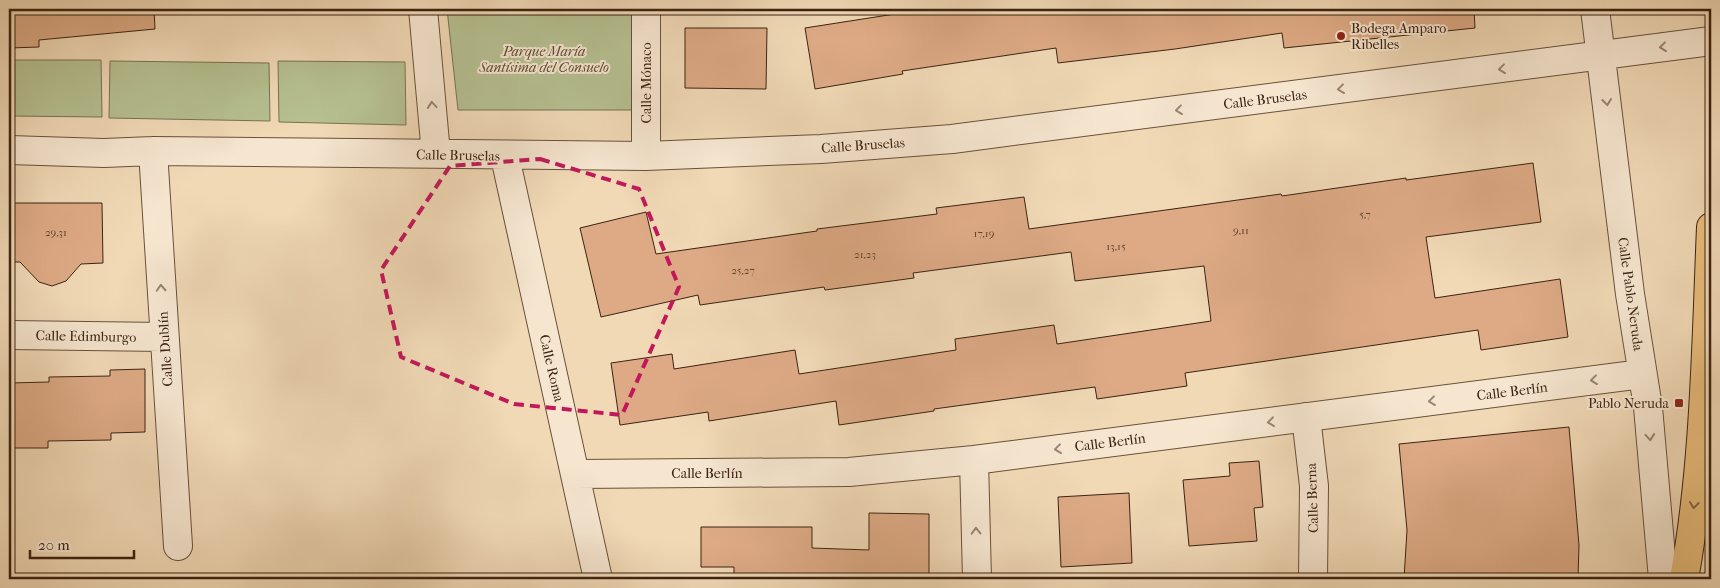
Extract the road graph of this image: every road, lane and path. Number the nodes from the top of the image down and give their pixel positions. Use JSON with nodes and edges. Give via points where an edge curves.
{"nodes":[{"id":1,"x":423,"y":9,"type":"edge"},
{"id":2,"x":646,"y":9,"type":"edge"},
{"id":3,"x":1596,"y":9,"type":"edge"},
{"id":4,"x":1711,"y":41,"type":"edge"},
{"id":5,"x":1601,"y":54,"type":"junction"},
{"id":6,"x":9,"y":150,"type":"edge"},
{"id":7,"x":153,"y":151,"type":"junction"},
{"id":8,"x":436,"y":154,"type":"junction"},
{"id":9,"x":646,"y":156,"type":"junction"},
{"id":10,"x":505,"y":157,"type":"junction"},
{"id":11,"x":1711,"y":227,"type":"edge"},
{"id":12,"x":9,"y":334,"type":"edge"},
{"id":13,"x":164,"y":337,"type":"junction"},
{"id":14,"x":1642,"y":374,"type":"junction"},
{"id":15,"x":1306,"y":417,"type":"junction"},
{"id":16,"x":974,"y":460,"type":"junction"},
{"id":17,"x":576,"y":474,"type":"junction"},
{"id":18,"x":178,"y":546,"type":"dead end"},
{"id":19,"x":598,"y":579,"type":"edge"},
{"id":20,"x":977,"y":579,"type":"edge"},
{"id":21,"x":1313,"y":579,"type":"edge"},
{"id":22,"x":1663,"y":579,"type":"edge"},
{"id":23,"x":1684,"y":579,"type":"edge"}],
"edges":[{"from":8,"to":1,"type":"street","one_way":true},
{"from":2,"to":9,"type":"street","name":"Calle Mónaco"},
{"from":3,"to":5,"type":"street","name":"Calle Pablo Neruda"},
{"from":4,"to":5,"type":"street","name":"Calle Bruselas","one_way":true},
{"from":5,"to":9,"type":"street","name":"Calle Bruselas","one_way":true,"via":[[952,139],[821,149]]},
{"from":5,"to":14,"type":"street","name":"Calle Pablo Neruda","one_way":true},
{"from":6,"to":7,"type":"street","name":"Calle Bruselas"},
{"from":7,"to":8,"type":"street","name":"Calle Bruselas"},
{"from":13,"to":7,"type":"street","name":"Calle Dublín","one_way":true},
{"from":8,"to":10,"type":"street","name":"Calle Bruselas"},
{"from":9,"to":10,"type":"street","name":"Calle Bruselas"},
{"from":10,"to":17,"type":"street","name":"Calle Roma"},
{"from":11,"to":23,"type":"main road","one_way":true,"via":[[1702,419]]},
{"from":12,"to":13,"type":"street","name":"Calle Edimburgo"},
{"from":13,"to":18,"type":"street","name":"Calle Dublín"},
{"from":14,"to":15,"type":"street","name":"Calle Berlín","one_way":true},
{"from":14,"to":22,"type":"street","name":"Calle Pablo Neruda","one_way":true,"via":[[1648,407]]},
{"from":15,"to":16,"type":"street","name":"Calle Berlín","one_way":true},
{"from":15,"to":21,"type":"street","name":"Calle Berna","via":[[1314,486]]},
{"from":16,"to":17,"type":"street","name":"Calle Berlín","via":[[849,472]]},
{"from":20,"to":16,"type":"street","one_way":true},
{"from":17,"to":19,"type":"street","name":"Calle Roma"}]}
